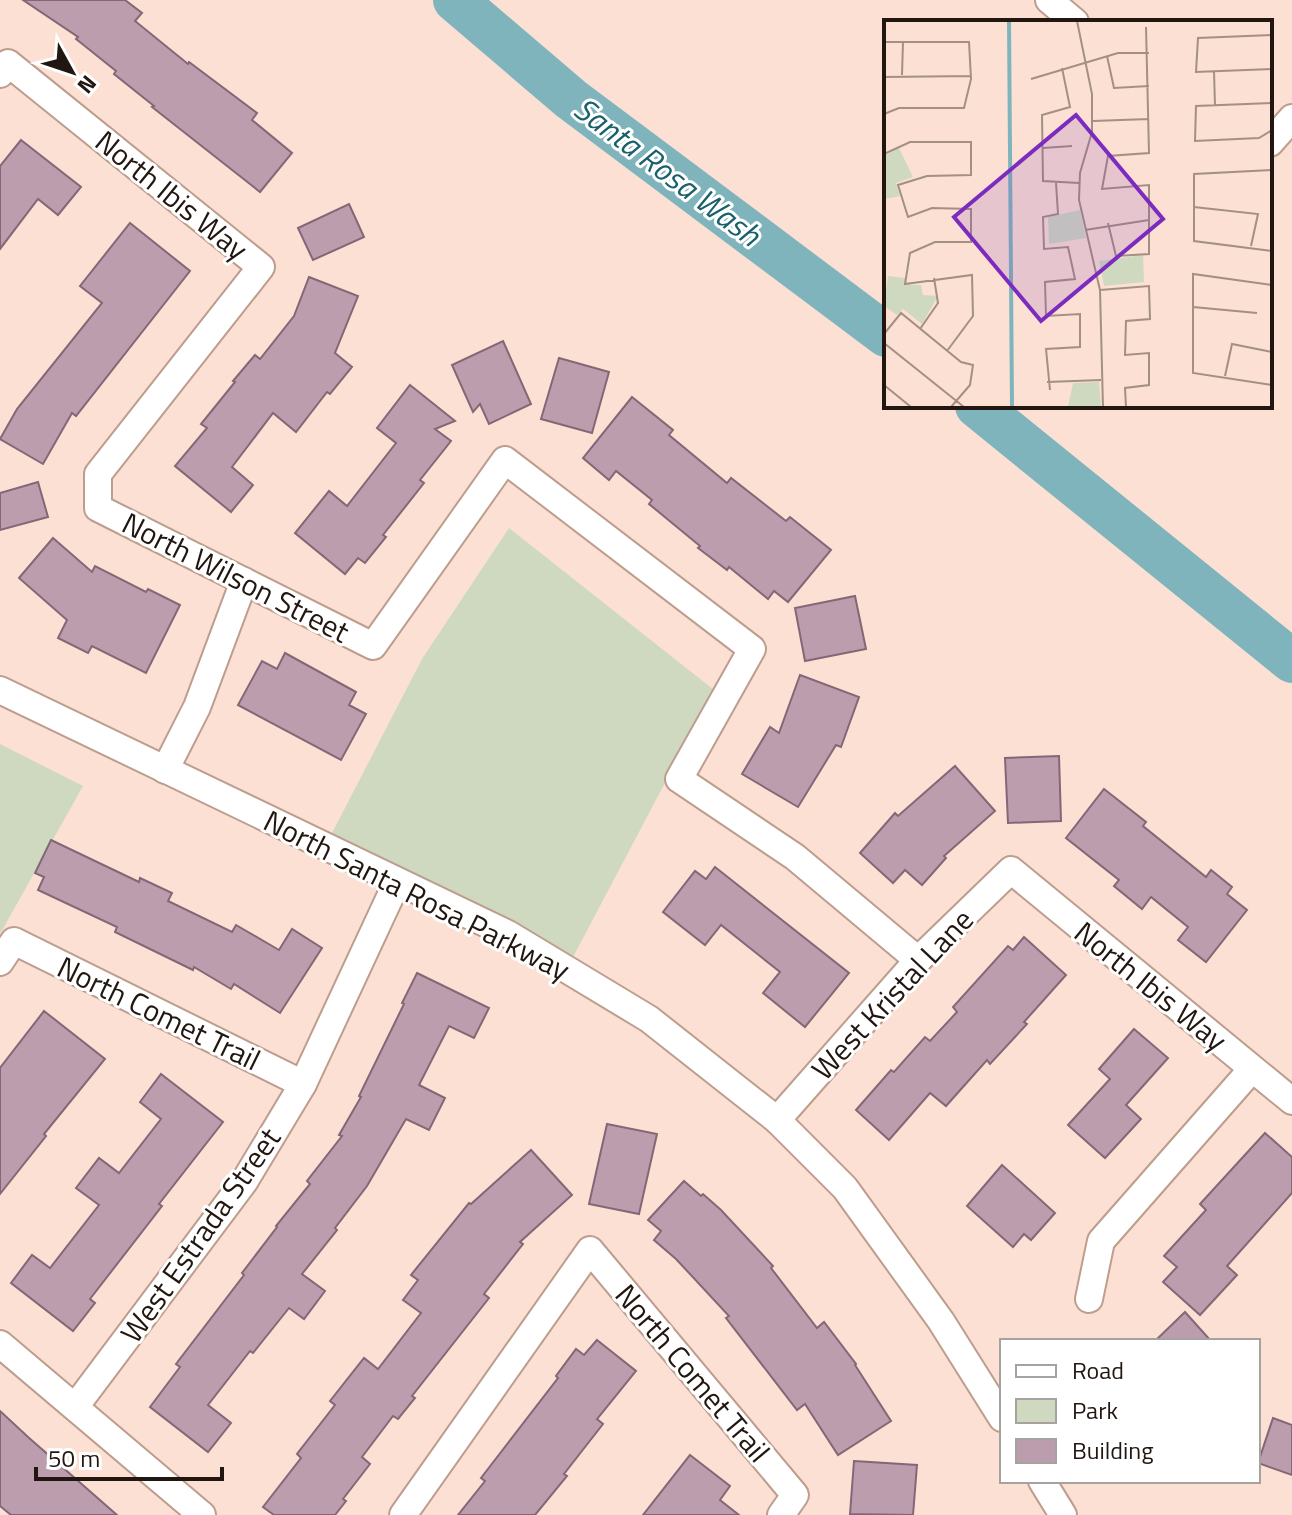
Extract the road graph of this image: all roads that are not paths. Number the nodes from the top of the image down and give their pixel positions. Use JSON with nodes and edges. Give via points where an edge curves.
{"nodes":[{"id":1,"x":1049,"y":0,"type":"edge"},
{"id":2,"x":1073,"y":20,"type":"edge"},
{"id":3,"x":4,"y":68,"type":"edge"},
{"id":4,"x":1292,"y":118,"type":"edge"},
{"id":5,"x":1272,"y":141,"type":"edge"},
{"id":6,"x":98,"y":508,"type":"joint"},
{"id":7,"x":244,"y":581,"type":"junction"},
{"id":8,"x":0,"y":690,"type":"edge"},
{"id":9,"x":165,"y":770,"type":"junction"},
{"id":10,"x":1011,"y":870,"type":"joint"},
{"id":11,"x":397,"y":882,"type":"junction"},
{"id":12,"x":7,"y":952,"type":"edge"},
{"id":13,"x":918,"y":960,"type":"junction"},
{"id":14,"x":1252,"y":1069,"type":"junction"},
{"id":15,"x":303,"y":1084,"type":"junction"},
{"id":16,"x":1292,"y":1101,"type":"edge"},
{"id":17,"x":777,"y":1120,"type":"junction"},
{"id":18,"x":1089,"y":1299,"type":"dead end"},
{"id":19,"x":0,"y":1344,"type":"edge"},
{"id":20,"x":75,"y":1407,"type":"junction"},
{"id":21,"x":1000,"y":1415,"type":"edge"},
{"id":22,"x":1043,"y":1483,"type":"edge"},
{"id":23,"x":788,"y":1505,"type":"edge"},
{"id":24,"x":202,"y":1515,"type":"edge"},
{"id":25,"x":403,"y":1515,"type":"edge"},
{"id":26,"x":1063,"y":1515,"type":"edge"}],
"edges":[{"from":1,"to":2,"type":"street"},
{"from":3,"to":6,"type":"street","name":"North Ibis Way","via":[[261,267],[98,474]]},
{"from":4,"to":5,"type":"street"},
{"from":6,"to":7,"type":"street","name":"North Wilson Street"},
{"from":7,"to":9,"type":"street","via":[[197,707]]},
{"from":7,"to":13,"type":"street","name":"North Wilson Street","via":[[373,646],[505,460],[752,649],[679,779],[795,857]]},
{"from":8,"to":9,"type":"street","name":"North Santa Rosa Parkway"},
{"from":9,"to":11,"type":"street","name":"North Santa Rosa Parkway"},
{"from":10,"to":13,"type":"street","name":"West Kristal Lane"},
{"from":10,"to":14,"type":"street","name":"North Ibis Way"},
{"from":11,"to":15,"type":"street","name":"West Estrada Street"},
{"from":11,"to":17,"type":"street","name":"North Santa Rosa Parkway","via":[[508,934],[649,1019]]},
{"from":12,"to":15,"type":"street","name":"North Comet Trail"},
{"from":13,"to":17,"type":"street","name":"West Kristal Lane"},
{"from":14,"to":16,"type":"street","name":"North Ibis Way"},
{"from":14,"to":18,"type":"street","via":[[1101,1241]]},
{"from":15,"to":20,"type":"street","name":"West Estrada Street","via":[[244,1182]]},
{"from":17,"to":21,"type":"street","name":"North Santa Rosa Parkway","via":[[845,1188],[941,1321]]},
{"from":19,"to":20,"type":"street"},
{"from":20,"to":24,"type":"street"},
{"from":22,"to":26,"type":"street"},
{"from":23,"to":25,"type":"street","name":"North Comet Trail","via":[[590,1250]]}]}
